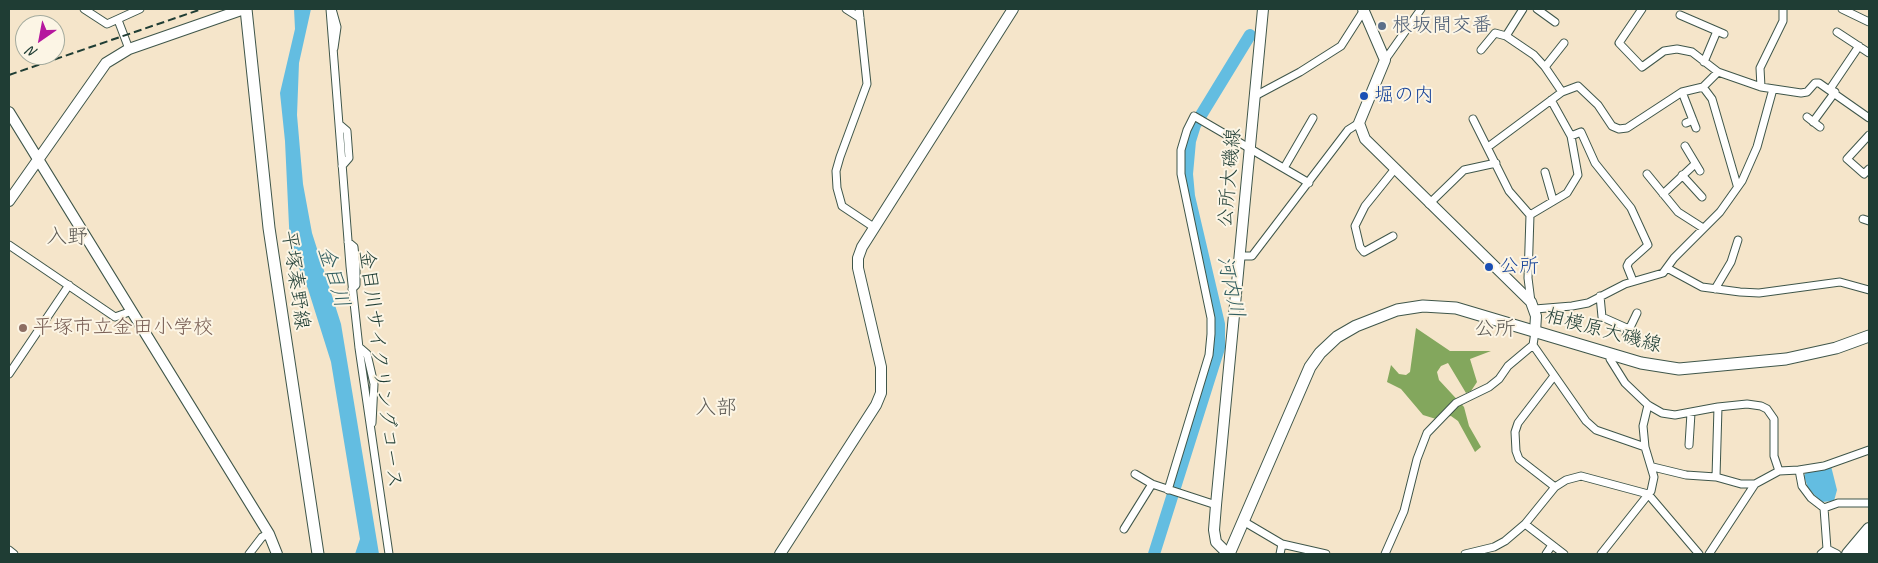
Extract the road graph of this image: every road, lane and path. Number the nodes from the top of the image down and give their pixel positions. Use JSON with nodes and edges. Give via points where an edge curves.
{"nodes":[{"id":1,"x":84,"y":9,"type":"edge"},
{"id":2,"x":140,"y":9,"type":"edge"},
{"id":3,"x":245,"y":9,"type":"edge"},
{"id":4,"x":331,"y":9,"type":"edge"},
{"id":5,"x":846,"y":9,"type":"edge"},
{"id":6,"x":859,"y":9,"type":"edge"},
{"id":7,"x":1013,"y":9,"type":"edge"},
{"id":8,"x":1263,"y":9,"type":"edge"},
{"id":9,"x":1421,"y":9,"type":"edge"},
{"id":10,"x":1523,"y":9,"type":"edge"},
{"id":11,"x":1537,"y":9,"type":"edge"},
{"id":12,"x":1642,"y":9,"type":"edge"},
{"id":13,"x":1783,"y":9,"type":"edge"},
{"id":14,"x":1842,"y":9,"type":"edge"},
{"id":15,"x":1365,"y":10,"type":"edge"},
{"id":16,"x":1680,"y":16,"type":"dead end"},
{"id":17,"x":860,"y":18,"type":"junction"},
{"id":18,"x":118,"y":20,"type":"junction"},
{"id":19,"x":1555,"y":22,"type":"dead end"},
{"id":20,"x":1869,"y":22,"type":"edge"},
{"id":21,"x":1837,"y":32,"type":"dead end"},
{"id":22,"x":1506,"y":36,"type":"junction"},
{"id":23,"x":1564,"y":43,"type":"dead end"},
{"id":24,"x":1859,"y":46,"type":"junction"},
{"id":25,"x":129,"y":49,"type":"junction"},
{"id":26,"x":1481,"y":50,"type":"dead end"},
{"id":27,"x":1869,"y":53,"type":"edge"},
{"id":28,"x":1385,"y":60,"type":"junction"},
{"id":29,"x":1704,"y":62,"type":"junction"},
{"id":30,"x":1545,"y":67,"type":"junction"},
{"id":31,"x":1718,"y":72,"type":"junction"},
{"id":32,"x":1703,"y":87,"type":"junction"},
{"id":33,"x":1761,"y":87,"type":"junction"},
{"id":34,"x":1773,"y":89,"type":"junction"},
{"id":35,"x":1833,"y":91,"type":"junction"},
{"id":36,"x":1562,"y":92,"type":"junction"},
{"id":37,"x":1682,"y":92,"type":"junction"},
{"id":38,"x":1254,"y":96,"type":"junction"},
{"id":39,"x":1552,"y":100,"type":"junction"},
{"id":40,"x":9,"y":112,"type":"edge"},
{"id":41,"x":1313,"y":118,"type":"dead end"},
{"id":42,"x":1869,"y":118,"type":"edge"},
{"id":43,"x":1473,"y":119,"type":"dead end"},
{"id":44,"x":1359,"y":123,"type":"junction"},
{"id":45,"x":1820,"y":127,"type":"dead end"},
{"id":46,"x":1696,"y":128,"type":"dead end"},
{"id":47,"x":1869,"y":135,"type":"edge"},
{"id":48,"x":1570,"y":136,"type":"junction"},
{"id":49,"x":1684,"y":146,"type":"dead end"},
{"id":50,"x":1488,"y":147,"type":"junction"},
{"id":51,"x":1251,"y":149,"type":"junction"},
{"id":52,"x":38,"y":160,"type":"junction"},
{"id":53,"x":1496,"y":163,"type":"junction"},
{"id":54,"x":1695,"y":164,"type":"junction"},
{"id":55,"x":1284,"y":168,"type":"junction"},
{"id":56,"x":1869,"y":169,"type":"edge"},
{"id":57,"x":1394,"y":170,"type":"junction"},
{"id":58,"x":1700,"y":171,"type":"dead end"},
{"id":59,"x":1545,"y":172,"type":"dead end"},
{"id":60,"x":1646,"y":174,"type":"dead end"},
{"id":61,"x":1682,"y":175,"type":"junction"},
{"id":62,"x":1309,"y":183,"type":"junction"},
{"id":63,"x":1737,"y":185,"type":"junction"},
{"id":64,"x":1663,"y":194,"type":"junction"},
{"id":65,"x":1702,"y":197,"type":"dead end"},
{"id":66,"x":1553,"y":200,"type":"junction"},
{"id":67,"x":9,"y":201,"type":"edge"},
{"id":68,"x":1429,"y":204,"type":"junction"},
{"id":69,"x":1530,"y":214,"type":"junction"},
{"id":70,"x":875,"y":228,"type":"junction"},
{"id":71,"x":1703,"y":228,"type":"junction"},
{"id":72,"x":1393,"y":236,"type":"dead end"},
{"id":73,"x":1738,"y":240,"type":"dead end"},
{"id":74,"x":9,"y":245,"type":"edge"},
{"id":75,"x":1240,"y":256,"type":"junction"},
{"id":76,"x":1666,"y":268,"type":"junction"},
{"id":77,"x":1633,"y":281,"type":"junction"},
{"id":78,"x":69,"y":285,"type":"junction"},
{"id":79,"x":1715,"y":289,"type":"junction"},
{"id":80,"x":1869,"y":290,"type":"edge"},
{"id":81,"x":1600,"y":296,"type":"junction"},
{"id":82,"x":1533,"y":305,"type":"junction"},
{"id":83,"x":132,"y":311,"type":"junction"},
{"id":84,"x":1637,"y":313,"type":"dead end"},
{"id":85,"x":1629,"y":328,"type":"junction"},
{"id":86,"x":1535,"y":332,"type":"junction"},
{"id":87,"x":1626,"y":336,"type":"dead end"},
{"id":88,"x":1869,"y":336,"type":"edge"},
{"id":89,"x":1533,"y":345,"type":"junction"},
{"id":90,"x":1611,"y":355,"type":"junction"},
{"id":91,"x":9,"y":374,"type":"edge"},
{"id":92,"x":1554,"y":376,"type":"junction"},
{"id":93,"x":1648,"y":406,"type":"junction"},
{"id":94,"x":1718,"y":407,"type":"junction"},
{"id":95,"x":1691,"y":412,"type":"junction"},
{"id":96,"x":1689,"y":445,"type":"dead end"},
{"id":97,"x":1645,"y":447,"type":"junction"},
{"id":98,"x":1869,"y":450,"type":"edge"},
{"id":99,"x":1653,"y":467,"type":"junction"},
{"id":100,"x":1799,"y":470,"type":"junction"},
{"id":101,"x":1779,"y":471,"type":"junction"},
{"id":102,"x":1135,"y":474,"type":"dead end"},
{"id":103,"x":1716,"y":477,"type":"junction"},
{"id":104,"x":1152,"y":484,"type":"junction"},
{"id":105,"x":1755,"y":484,"type":"junction"},
{"id":106,"x":1556,"y":487,"type":"junction"},
{"id":107,"x":1171,"y":490,"type":"junction"},
{"id":108,"x":1648,"y":494,"type":"junction"},
{"id":109,"x":1869,"y":503,"type":"edge"},
{"id":110,"x":1216,"y":505,"type":"junction"},
{"id":111,"x":1824,"y":508,"type":"junction"},
{"id":112,"x":1243,"y":521,"type":"junction"},
{"id":113,"x":1525,"y":524,"type":"junction"},
{"id":114,"x":1124,"y":529,"type":"dead end"},
{"id":115,"x":1869,"y":529,"type":"edge"},
{"id":116,"x":269,"y":534,"type":"junction"},
{"id":117,"x":1869,"y":543,"type":"edge"},
{"id":118,"x":1282,"y":544,"type":"junction"},
{"id":119,"x":1552,"y":545,"type":"junction"},
{"id":120,"x":9,"y":550,"type":"edge"},
{"id":121,"x":1485,"y":551,"type":"edge"},
{"id":122,"x":1824,"y":552,"type":"edge"},
{"id":123,"x":14,"y":554,"type":"edge"},
{"id":124,"x":249,"y":554,"type":"edge"},
{"id":125,"x":277,"y":554,"type":"edge"},
{"id":126,"x":318,"y":554,"type":"edge"},
{"id":127,"x":389,"y":554,"type":"edge"},
{"id":128,"x":780,"y":554,"type":"edge"},
{"id":129,"x":1228,"y":554,"type":"edge"},
{"id":130,"x":1280,"y":554,"type":"edge"},
{"id":131,"x":1326,"y":554,"type":"edge"},
{"id":132,"x":1386,"y":554,"type":"edge"},
{"id":133,"x":1464,"y":554,"type":"edge"},
{"id":134,"x":1546,"y":554,"type":"edge"},
{"id":135,"x":1564,"y":554,"type":"edge"},
{"id":136,"x":1601,"y":554,"type":"edge"},
{"id":137,"x":1699,"y":554,"type":"edge"},
{"id":138,"x":1710,"y":554,"type":"edge"},
{"id":139,"x":1838,"y":554,"type":"edge"},
{"id":140,"x":1848,"y":554,"type":"edge"},
{"id":141,"x":1859,"y":554,"type":"edge"}],
"edges":[{"from":1,"to":18,"type":"street","via":[[107,24]]},
{"from":2,"to":18,"type":"street"},
{"from":3,"to":25,"type":"street"},
{"from":3,"to":126,"type":"main road","name":"平塚秦野線","via":[[271,246]]},
{"from":4,"to":127,"type":"street","name":"金目川サイクリングコース","via":[[337,27],[337,44],[333,50],[340,125],[347,131],[350,158],[342,166],[348,242],[354,247],[356,266],[356,284],[352,289],[359,347],[368,357],[374,384],[370,428]]},
{"from":5,"to":17,"type":"street"},
{"from":6,"to":17,"type":"street"},
{"from":7,"to":70,"type":"street"},
{"from":8,"to":38,"type":"street","name":"公所大磯線"},
{"from":9,"to":28,"type":"street"},
{"from":10,"to":22,"type":"street"},
{"from":11,"to":19,"type":"street"},
{"from":12,"to":29,"type":"street","via":[[1619,43],[1642,67],[1664,51],[1677,49],[1692,52]]},
{"from":13,"to":33,"type":"street","via":[[1783,21],[1760,68]]},
{"from":14,"to":20,"type":"street"},
{"from":15,"to":28,"type":"street"},
{"from":15,"to":38,"type":"street","via":[[1333,51]]},
{"from":16,"to":29,"type":"street","via":[[1721,32]]},
{"from":17,"to":70,"type":"street","via":[[868,84],[840,157],[836,172],[837,188],[842,206]]},
{"from":18,"to":25,"type":"street"},
{"from":21,"to":24,"type":"street"},
{"from":22,"to":26,"type":"street","via":[[1495,32]]},
{"from":22,"to":30,"type":"street","via":[[1534,55]]},
{"from":23,"to":30,"type":"street"},
{"from":24,"to":27,"type":"street"},
{"from":24,"to":35,"type":"street"},
{"from":25,"to":52,"type":"street","via":[[106,63]]},
{"from":28,"to":44,"type":"street"},
{"from":29,"to":31,"type":"street"},
{"from":30,"to":36,"type":"street"},
{"from":31,"to":32,"type":"street"},
{"from":31,"to":33,"type":"street"},
{"from":32,"to":37,"type":"street"},
{"from":32,"to":63,"type":"street","via":[[1712,99]]},
{"from":33,"to":34,"type":"street"},
{"from":34,"to":35,"type":"street","via":[[1807,92],[1819,83]]},
{"from":34,"to":63,"type":"street","via":[[1757,147],[1742,181]]},
{"from":35,"to":42,"type":"street"},
{"from":35,"to":45,"type":"street","via":[[1810,119]]},
{"from":36,"to":37,"type":"street","via":[[1578,86],[1598,105],[1612,126],[1619,129],[1627,128]]},
{"from":36,"to":39,"type":"street"},
{"from":37,"to":46,"type":"street","via":[[1690,122]]},
{"from":38,"to":51,"type":"street","name":"公所大磯線"},
{"from":39,"to":48,"type":"street"},
{"from":39,"to":50,"type":"street"},
{"from":40,"to":52,"type":"street"},
{"from":41,"to":55,"type":"street"},
{"from":43,"to":50,"type":"street"},
{"from":44,"to":57,"type":"street","via":[[1366,139]]},
{"from":44,"to":62,"type":"street","via":[[1348,130]]},
{"from":47,"to":56,"type":"street","via":[[1847,159],[1864,174]]},
{"from":48,"to":66,"type":"street","via":[[1578,175],[1576,183],[1567,193]]},
{"from":48,"to":77,"type":"street","via":[[1581,132],[1595,163],[1631,208],[1648,245],[1627,266]]},
{"from":49,"to":54,"type":"street"},
{"from":50,"to":53,"type":"street"},
{"from":51,"to":55,"type":"street"},
{"from":51,"to":75,"type":"street","name":"公所大磯線"},
{"from":51,"to":107,"type":"street","via":[[1194,116],[1181,150],[1181,174],[1212,318],[1212,334]]},
{"from":52,"to":67,"type":"street"},
{"from":52,"to":83,"type":"street"},
{"from":53,"to":68,"type":"street","via":[[1464,170]]},
{"from":53,"to":69,"type":"street","via":[[1509,191]]},
{"from":54,"to":58,"type":"street"},
{"from":54,"to":61,"type":"street"},
{"from":55,"to":62,"type":"street"},
{"from":57,"to":68,"type":"street"},
{"from":57,"to":72,"type":"street","via":[[1365,206],[1355,226],[1364,252]]},
{"from":59,"to":66,"type":"street"},
{"from":60,"to":64,"type":"street"},
{"from":61,"to":64,"type":"street"},
{"from":61,"to":65,"type":"street"},
{"from":62,"to":75,"type":"street","via":[[1252,256]]},
{"from":63,"to":71,"type":"street","via":[[1720,212]]},
{"from":64,"to":71,"type":"street","via":[[1678,212]]},
{"from":66,"to":69,"type":"street"},
{"from":68,"to":82,"type":"street"},
{"from":69,"to":82,"type":"street","via":[[1528,278]]},
{"from":70,"to":128,"type":"street","via":[[862,247],[858,268],[881,367],[881,393]]},
{"from":71,"to":76,"type":"street"},
{"from":73,"to":79,"type":"street","via":[[1731,262]]},
{"from":74,"to":78,"type":"street"},
{"from":75,"to":110,"type":"street","name":"公所大磯線"},
{"from":76,"to":77,"type":"street","via":[[1663,273]]},
{"from":76,"to":79,"type":"street","via":[[1692,283]]},
{"from":77,"to":81,"type":"street"},
{"from":78,"to":83,"type":"street","via":[[115,317]]},
{"from":78,"to":91,"type":"street"},
{"from":79,"to":80,"type":"street","via":[[1759,293],[1840,282]]},
{"from":81,"to":82,"type":"street","via":[[1588,303],[1572,306]]},
{"from":81,"to":85,"type":"street","via":[[1602,317]]},
{"from":82,"to":86,"type":"street"},
{"from":83,"to":116,"type":"street"},
{"from":84,"to":85,"type":"street"},
{"from":85,"to":87,"type":"street"},
{"from":86,"to":89,"type":"street"},
{"from":86,"to":90,"type":"main road","name":"相模原大磯線"},
{"from":86,"to":112,"type":"main road","name":"相模原大磯線","via":[[1456,308],[1423,306],[1397,310],[1337,337],[1310,366]]},
{"from":88,"to":90,"type":"main road","name":"相模原大磯線","via":[[1836,348],[1786,359],[1679,369]]},
{"from":89,"to":92,"type":"street"},
{"from":89,"to":132,"type":"street","via":[[1489,388],[1456,403],[1428,434],[1417,459],[1404,511]]},
{"from":90,"to":93,"type":"street","via":[[1610,359],[1625,384]]},
{"from":92,"to":97,"type":"street","via":[[1596,430]]},
{"from":92,"to":106,"type":"street","via":[[1518,423],[1515,432],[1519,458]]},
{"from":93,"to":95,"type":"street","via":[[1675,415]]},
{"from":93,"to":97,"type":"street","via":[[1644,426]]},
{"from":94,"to":95,"type":"street"},
{"from":94,"to":101,"type":"street","via":[[1747,404],[1767,409],[1774,419],[1774,456]]},
{"from":94,"to":103,"type":"street"},
{"from":95,"to":96,"type":"street"},
{"from":97,"to":99,"type":"street"},
{"from":98,"to":100,"type":"street","via":[[1824,466]]},
{"from":99,"to":103,"type":"street","via":[[1686,475]]},
{"from":99,"to":108,"type":"street","via":[[1654,477]]},
{"from":100,"to":101,"type":"street"},
{"from":100,"to":111,"type":"street","via":[[1802,486]]},
{"from":101,"to":105,"type":"street"},
{"from":102,"to":104,"type":"street"},
{"from":103,"to":105,"type":"street"},
{"from":104,"to":107,"type":"street"},
{"from":104,"to":114,"type":"street"},
{"from":105,"to":138,"type":"street"},
{"from":106,"to":108,"type":"street","via":[[1581,476]]},
{"from":106,"to":113,"type":"street"},
{"from":107,"to":110,"type":"street"},
{"from":108,"to":136,"type":"street"},
{"from":108,"to":137,"type":"street"},
{"from":109,"to":111,"type":"street","via":[[1838,503]]},
{"from":110,"to":129,"type":"street","name":"公所大磯線","via":[[1216,542]]},
{"from":111,"to":122,"type":"street"},
{"from":112,"to":118,"type":"street"},
{"from":112,"to":129,"type":"main road","name":"相模原大磯線"},
{"from":113,"to":119,"type":"street"},
{"from":113,"to":121,"type":"street","via":[[1505,541]]},
{"from":115,"to":140,"type":"highway"},
{"from":116,"to":124,"type":"street","via":[[262,537]]},
{"from":116,"to":125,"type":"street"},
{"from":117,"to":141,"type":"highway"},
{"from":118,"to":130,"type":"street"},
{"from":118,"to":131,"type":"street"},
{"from":119,"to":134,"type":"street"},
{"from":119,"to":135,"type":"street"},
{"from":120,"to":123,"type":"street"},
{"from":121,"to":133,"type":"street"},
{"from":122,"to":139,"type":"street"}]}
